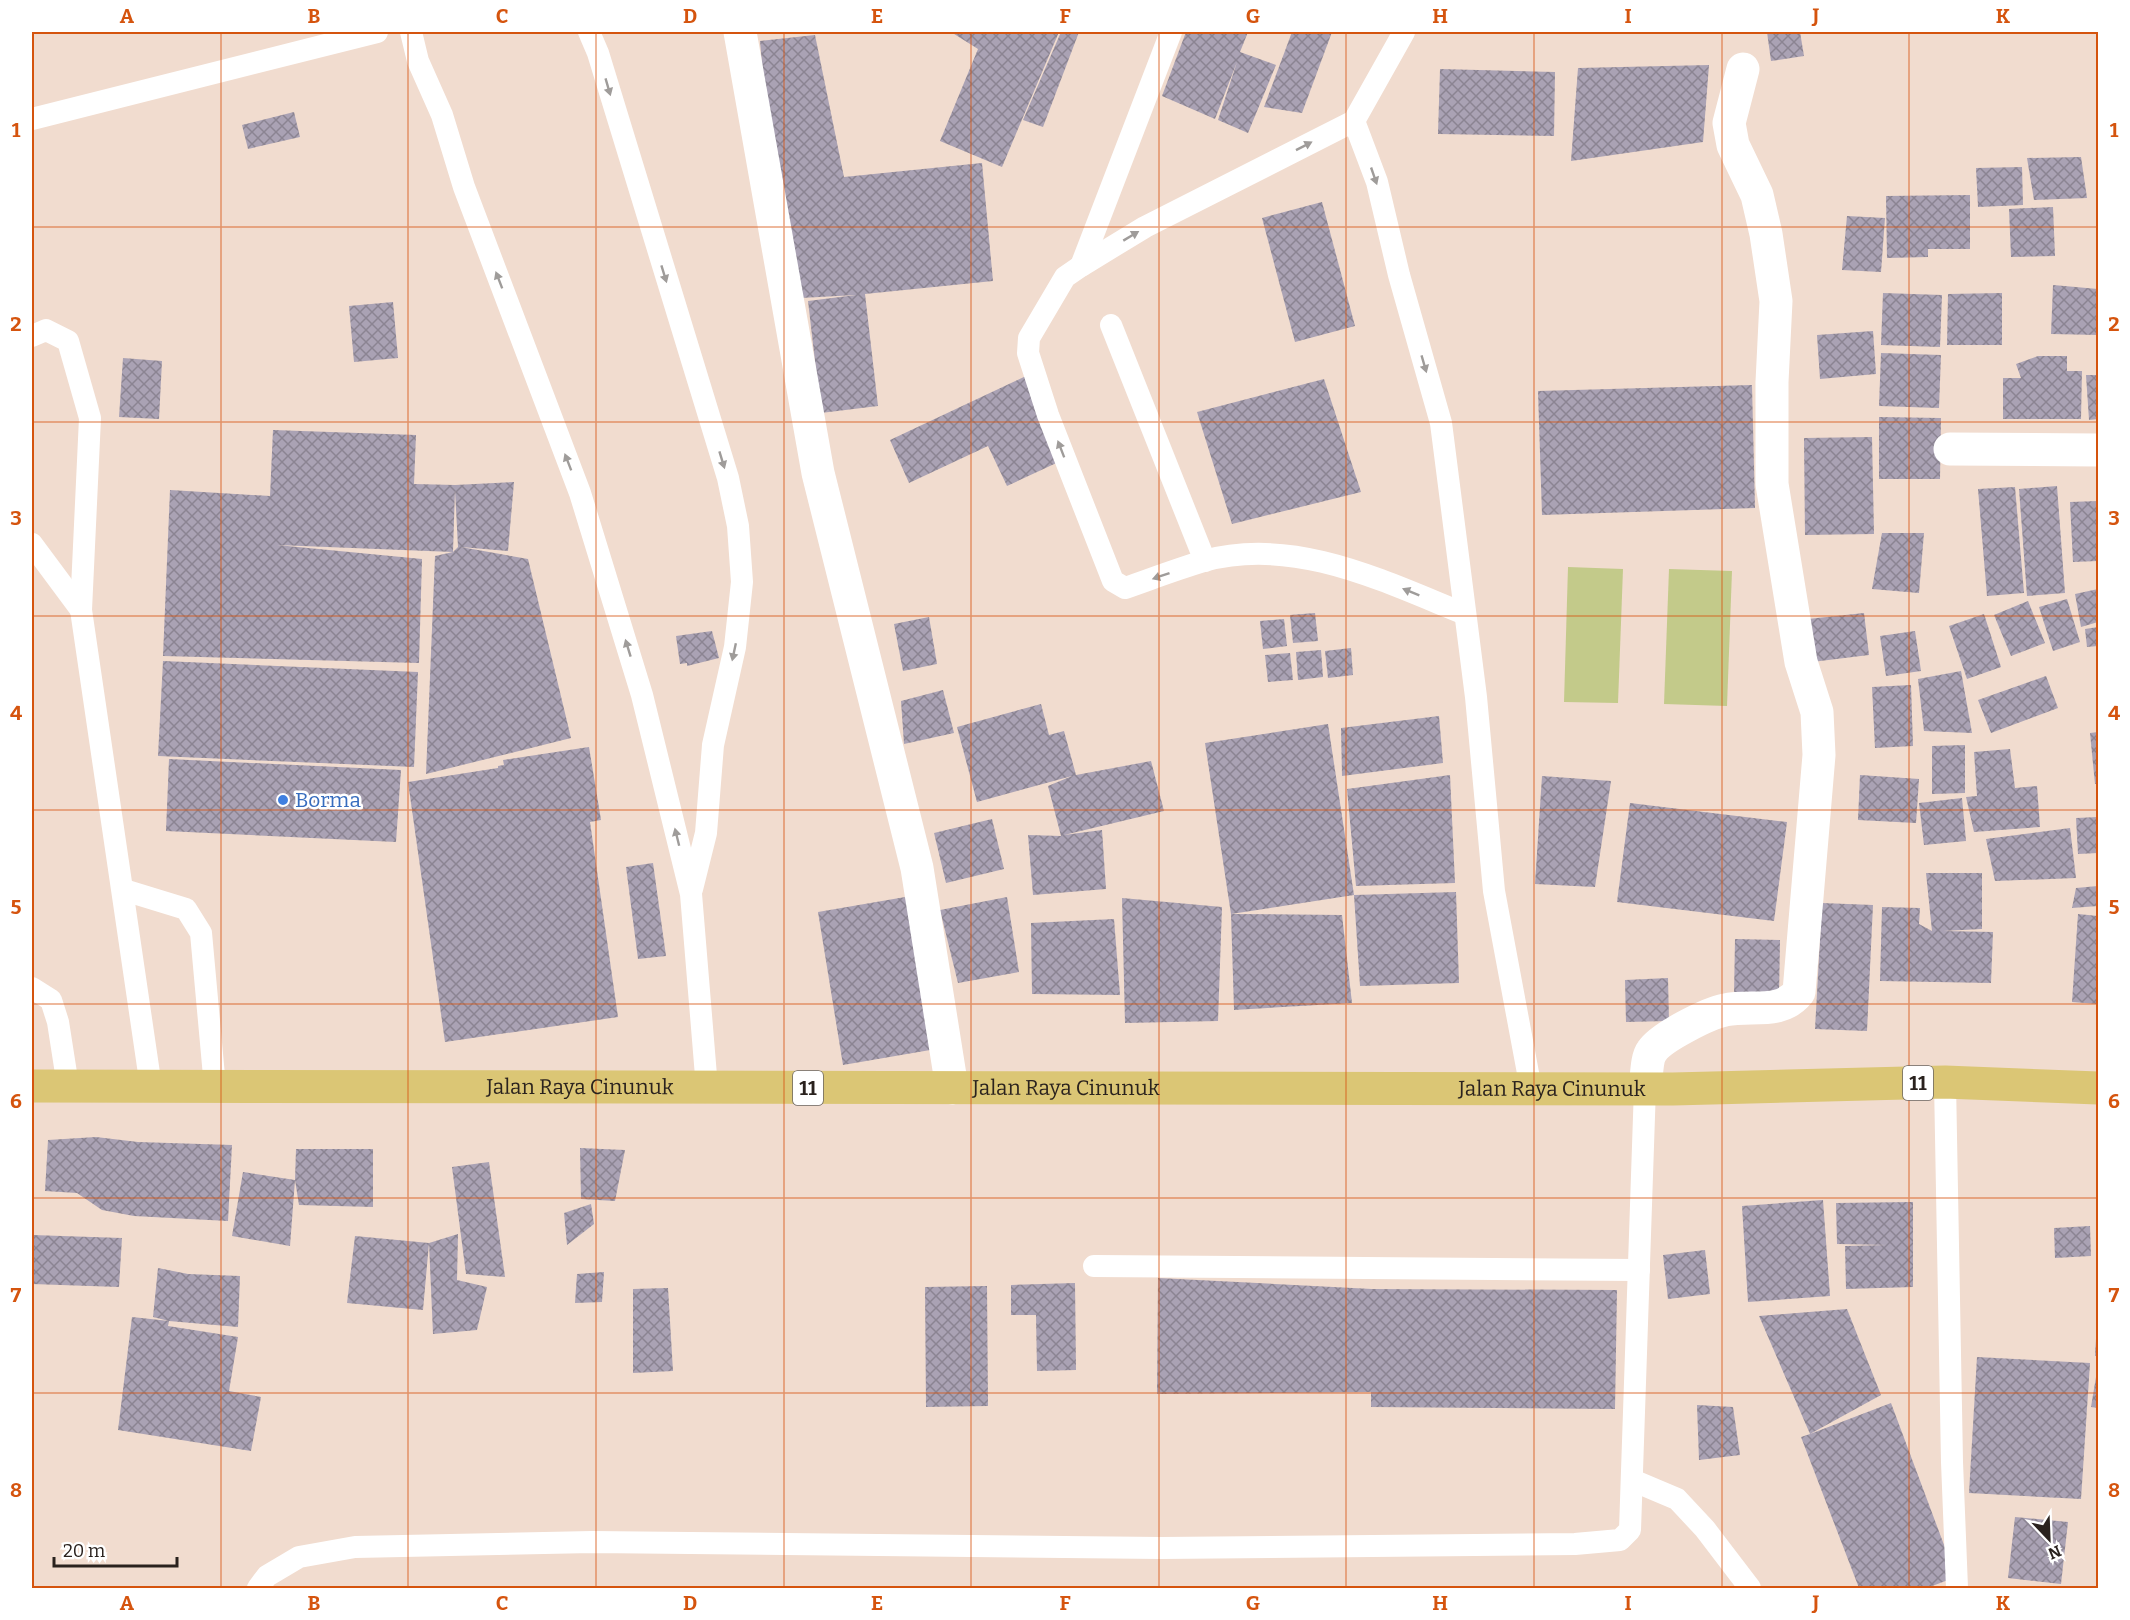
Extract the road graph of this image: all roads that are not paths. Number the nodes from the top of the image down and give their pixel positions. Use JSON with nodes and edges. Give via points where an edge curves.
{"nodes":[{"id":1,"x":377,"y":32,"type":"edge"},
{"id":2,"x":411,"y":32,"type":"edge"},
{"id":3,"x":589,"y":32,"type":"edge"},
{"id":4,"x":740,"y":32,"type":"edge"},
{"id":5,"x":1171,"y":32,"type":"edge"},
{"id":6,"x":1404,"y":32,"type":"edge"},
{"id":7,"x":1743,"y":69,"type":"dead end"},
{"id":8,"x":32,"y":119,"type":"edge"},
{"id":9,"x":1354,"y":121,"type":"junction"},
{"id":10,"x":1081,"y":266,"type":"junction"},
{"id":11,"x":1111,"y":325,"type":"dead end"},
{"id":12,"x":32,"y":336,"type":"edge"},
{"id":13,"x":1950,"y":450,"type":"dead end"},
{"id":14,"x":2098,"y":450,"type":"edge"},
{"id":15,"x":32,"y":544,"type":"edge"},
{"id":16,"x":1205,"y":561,"type":"junction"},
{"id":17,"x":81,"y":610,"type":"junction"},
{"id":18,"x":1465,"y":614,"type":"junction"},
{"id":19,"x":124,"y":890,"type":"junction"},
{"id":20,"x":691,"y":894,"type":"junction"},
{"id":21,"x":32,"y":988,"type":"edge"},
{"id":22,"x":1945,"y":1082,"type":"junction"},
{"id":23,"x":32,"y":1086,"type":"edge"},
{"id":24,"x":68,"y":1086,"type":"junction"},
{"id":25,"x":151,"y":1087,"type":"junction"},
{"id":26,"x":215,"y":1087,"type":"junction"},
{"id":27,"x":707,"y":1088,"type":"junction"},
{"id":28,"x":952,"y":1088,"type":"junction"},
{"id":29,"x":1659,"y":1088,"type":"junction"},
{"id":30,"x":2098,"y":1088,"type":"edge"},
{"id":31,"x":1531,"y":1089,"type":"junction"},
{"id":32,"x":1094,"y":1266,"type":"dead end"},
{"id":33,"x":1639,"y":1270,"type":"junction"},
{"id":34,"x":1632,"y":1480,"type":"junction"},
{"id":35,"x":258,"y":1588,"type":"edge"},
{"id":36,"x":1750,"y":1588,"type":"edge"},
{"id":37,"x":1958,"y":1588,"type":"edge"}],
"edges":[{"from":1,"to":8,"type":"lane"},
{"from":20,"to":2,"type":"lane","one_way":true,"via":[[642,695],[580,493],[464,187]]},
{"from":3,"to":20,"type":"lane","one_way":true,"via":[[728,477],[738,526],[742,582],[735,646],[713,745],[706,833]]},
{"from":4,"to":28,"type":"street","via":[[818,473],[917,868]]},
{"from":5,"to":10,"type":"lane"},
{"from":6,"to":9,"type":"lane"},
{"from":7,"to":29,"type":"street","via":[[1729,123],[1733,145],[1757,195],[1776,301],[1772,484],[1801,662],[1817,712],[1819,755],[1799,992],[1791,1002],[1778,1007],[1724,1010],[1667,1035],[1651,1052]]},
{"from":10,"to":9,"type":"lane","one_way":true,"via":[[1145,227]]},
{"from":9,"to":18,"type":"lane","one_way":true,"via":[[1377,182],[1441,423]]},
{"from":16,"to":10,"type":"lane","one_way":true,"via":[[1125,588],[1113,581],[1028,353],[1029,338],[1065,277]]},
{"from":11,"to":16,"type":"lane"},
{"from":12,"to":17,"type":"lane","via":[[46,330],[68,341],[90,418]]},
{"from":13,"to":14,"type":"street"},
{"from":15,"to":17,"type":"lane"},
{"from":18,"to":16,"type":"lane","one_way":true,"via":[[1370,576],[1287,554],[1251,554]]},
{"from":17,"to":19,"type":"lane"},
{"from":18,"to":31,"type":"lane","via":[[1494,891]]},
{"from":19,"to":25,"type":"lane"},
{"from":19,"to":26,"type":"lane","via":[[186,909],[201,933]]},
{"from":20,"to":27,"type":"lane"},
{"from":21,"to":24,"type":"lane","via":[[51,1000]]},
{"from":22,"to":29,"type":"highway","name":"Jalan Raya Cinunuk","number":"11"},
{"from":22,"to":30,"type":"highway","name":"Jalan Raya Cinunuk","number":"11"},
{"from":22,"to":37,"type":"lane","via":[[1951,1450]]},
{"from":23,"to":24,"type":"highway","name":"Jalan Raya Cinunuk","number":"11"},
{"from":24,"to":25,"type":"highway","name":"Jalan Raya Cinunuk","number":"11"},
{"from":25,"to":26,"type":"highway","name":"Jalan Raya Cinunuk","number":"11"},
{"from":26,"to":27,"type":"highway","name":"Jalan Raya Cinunuk","number":"11"},
{"from":27,"to":28,"type":"highway","name":"Jalan Raya Cinunuk","number":"11"},
{"from":28,"to":31,"type":"highway","name":"Jalan Raya Cinunuk","number":"11"},
{"from":29,"to":31,"type":"highway","name":"Jalan Raya Cinunuk","number":"11"},
{"from":29,"to":33,"type":"lane"},
{"from":32,"to":33,"type":"lane"},
{"from":33,"to":34,"type":"lane"},
{"from":34,"to":35,"type":"lane","via":[[1630,1530],[1620,1540],[1575,1544],[1161,1548],[603,1542],[356,1547],[299,1557],[267,1576]]},
{"from":34,"to":36,"type":"lane","via":[[1677,1499]]}]}
